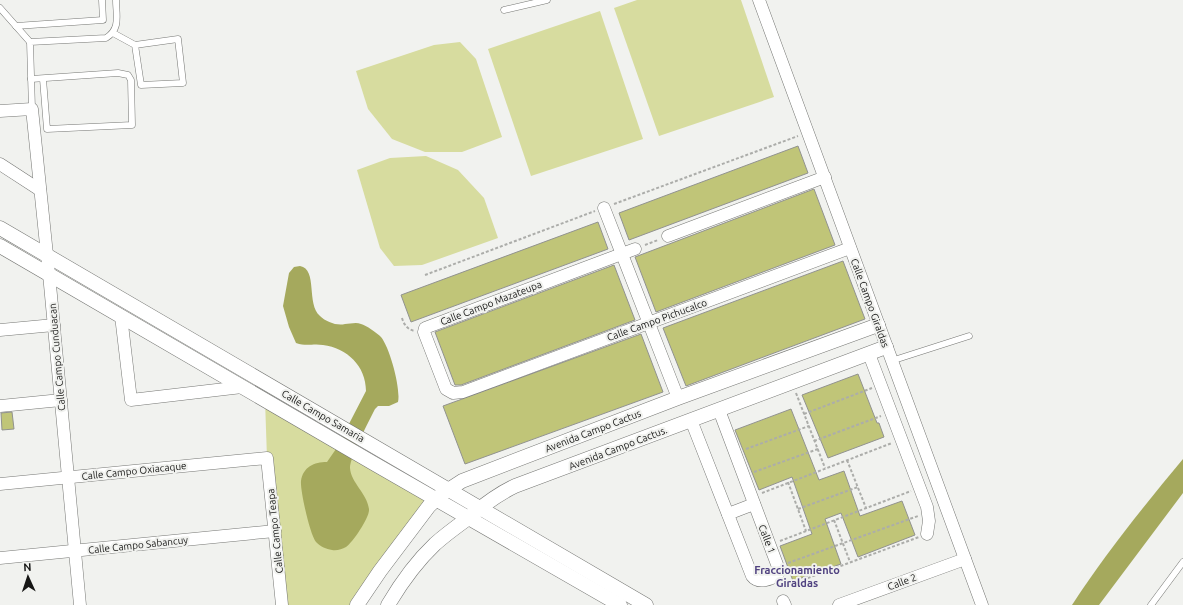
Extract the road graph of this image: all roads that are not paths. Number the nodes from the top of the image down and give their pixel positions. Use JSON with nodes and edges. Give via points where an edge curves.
{"nodes":[{"id":1,"x":102,"y":0,"type":"edge"},
{"id":2,"x":116,"y":0,"type":"edge"},
{"id":3,"x":547,"y":0,"type":"edge"},
{"id":4,"x":758,"y":0,"type":"edge"},
{"id":5,"x":0,"y":8,"type":"edge"},
{"id":6,"x":504,"y":10,"type":"dead end"},
{"id":7,"x":16,"y":26,"type":"junction"},
{"id":8,"x":113,"y":34,"type":"junction"},
{"id":9,"x":30,"y":42,"type":"junction"},
{"id":10,"x":135,"y":44,"type":"junction"},
{"id":11,"x":43,"y":78,"type":"junction"},
{"id":12,"x":31,"y":79,"type":"junction"},
{"id":13,"x":32,"y":109,"type":"junction"},
{"id":14,"x":0,"y":111,"type":"edge"},
{"id":15,"x":0,"y":164,"type":"edge"},
{"id":16,"x":825,"y":177,"type":"junction"},
{"id":17,"x":40,"y":190,"type":"junction"},
{"id":18,"x":604,"y":208,"type":"road end"},
{"id":19,"x":0,"y":228,"type":"edge"},
{"id":20,"x":668,"y":236,"type":"road end"},
{"id":21,"x":0,"y":246,"type":"edge"},
{"id":22,"x":850,"y":248,"type":"junction"},
{"id":23,"x":635,"y":249,"type":"road end"},
{"id":24,"x":621,"y":254,"type":"junction"},
{"id":25,"x":47,"y":255,"type":"junction"},
{"id":26,"x":49,"y":274,"type":"junction"},
{"id":27,"x":121,"y":316,"type":"junction"},
{"id":28,"x":648,"y":324,"type":"junction"},
{"id":29,"x":54,"y":325,"type":"junction"},
{"id":30,"x":878,"y":325,"type":"junction"},
{"id":31,"x":0,"y":330,"type":"edge"},
{"id":32,"x":969,"y":336,"type":"dead end"},
{"id":33,"x":886,"y":347,"type":"junction"},
{"id":34,"x":869,"y":354,"type":"junction"},
{"id":35,"x":892,"y":361,"type":"junction"},
{"id":36,"x":242,"y":387,"type":"junction"},
{"id":37,"x":463,"y":392,"type":"joint"},
{"id":38,"x":678,"y":398,"type":"junction"},
{"id":39,"x":61,"y":400,"type":"junction"},
{"id":40,"x":0,"y":406,"type":"edge"},
{"id":41,"x":719,"y":410,"type":"junction"},
{"id":42,"x":691,"y":420,"type":"junction"},
{"id":43,"x":267,"y":458,"type":"joint"},
{"id":44,"x":68,"y":478,"type":"junction"},
{"id":45,"x":0,"y":484,"type":"edge"},
{"id":46,"x":448,"y":490,"type":"junction"},
{"id":47,"x":436,"y":499,"type":"junction"},
{"id":48,"x":753,"y":500,"type":"junction"},
{"id":49,"x":479,"y":508,"type":"junction"},
{"id":50,"x":728,"y":514,"type":"junction"},
{"id":51,"x":469,"y":518,"type":"junction"},
{"id":52,"x":275,"y":531,"type":"junction"},
{"id":53,"x":927,"y":534,"type":"road end"},
{"id":54,"x":75,"y":552,"type":"junction"},
{"id":55,"x":0,"y":558,"type":"edge"},
{"id":56,"x":965,"y":559,"type":"junction"},
{"id":57,"x":1183,"y":562,"type":"edge"},
{"id":58,"x":80,"y":605,"type":"edge"},
{"id":59,"x":282,"y":605,"type":"edge"},
{"id":60,"x":357,"y":605,"type":"edge"},
{"id":61,"x":388,"y":605,"type":"edge"},
{"id":62,"x":620,"y":605,"type":"edge"},
{"id":63,"x":646,"y":605,"type":"edge"},
{"id":64,"x":839,"y":605,"type":"edge"},
{"id":65,"x":982,"y":605,"type":"edge"},
{"id":66,"x":1152,"y":605,"type":"edge"}],
"edges":[{"from":1,"to":7,"type":"lane","via":[[103,20]]},
{"from":2,"to":8,"type":"lane","via":[[117,25]]},
{"from":3,"to":6,"type":"lane"},
{"from":4,"to":16,"type":"street","name":"Calle Campo Giraldas"},
{"from":5,"to":7,"type":"lane"},
{"from":7,"to":9,"type":"lane"},
{"from":8,"to":9,"type":"lane","via":[[106,38]]},
{"from":8,"to":10,"type":"lane"},
{"from":9,"to":12,"type":"lane"},
{"from":10,"to":10,"type":"lane","via":[[141,85],[183,82],[178,39]]},
{"from":11,"to":11,"type":"lane","via":[[118,73],[128,75],[131,80],[132,125],[47,129]]},
{"from":11,"to":12,"type":"lane"},
{"from":12,"to":13,"type":"lane"},
{"from":13,"to":14,"type":"street"},
{"from":13,"to":17,"type":"street","name":"Calle Campo Cunduacan"},
{"from":15,"to":17,"type":"street"},
{"from":16,"to":20,"type":"street"},
{"from":16,"to":22,"type":"street","name":"Calle Campo Giraldas"},
{"from":17,"to":25,"type":"street","name":"Calle Campo Cunduacan"},
{"from":18,"to":24,"type":"street"},
{"from":19,"to":25,"type":"street","name":"Calle Campo Samaria"},
{"from":21,"to":26,"type":"street","name":"Calle Campo Samaria"},
{"from":22,"to":28,"type":"street","name":"Calle Campo Pichucalco"},
{"from":22,"to":30,"type":"street","name":"Calle Campo Giraldas"},
{"from":23,"to":24,"type":"street","name":"Calle Campo Mazateupa"},
{"from":24,"to":28,"type":"street"},
{"from":24,"to":37,"type":"street","name":"Calle Campo Mazateupa","via":[[427,327],[424,332],[446,389],[453,393]]},
{"from":25,"to":26,"type":"street","name":"Calle Campo Cunduacan"},
{"from":25,"to":46,"type":"street","name":"Calle Campo Samaria"},
{"from":26,"to":27,"type":"street","name":"Calle Campo Samaria"},
{"from":26,"to":29,"type":"street","name":"Calle Campo Cunduacan"},
{"from":27,"to":36,"type":"street","name":"Calle Campo Samaria"},
{"from":27,"to":36,"type":"street","via":[[131,400]]},
{"from":28,"to":37,"type":"street","name":"Calle Campo Pichucalco"},
{"from":28,"to":38,"type":"street"},
{"from":29,"to":31,"type":"street"},
{"from":29,"to":39,"type":"street","name":"Calle Campo Cunduacan"},
{"from":30,"to":33,"type":"street","name":"Calle Campo Giraldas"},
{"from":30,"to":38,"type":"street","name":"Avenida Campo Cactus"},
{"from":32,"to":35,"type":"lane"},
{"from":33,"to":34,"type":"street","name":"Avenida Campo Cactus."},
{"from":33,"to":35,"type":"street","name":"Calle Campo Giraldas"},
{"from":34,"to":41,"type":"street","name":"Avenida Campo Cactus."},
{"from":34,"to":53,"type":"street","name":"Calle Campo Giraldas","via":[[928,512]]},
{"from":35,"to":56,"type":"street","name":"Calle Campo Giraldas"},
{"from":36,"to":47,"type":"street","name":"Calle Campo Samaria"},
{"from":38,"to":46,"type":"street","name":"Avenida Campo Cactus","via":[[470,478]]},
{"from":39,"to":40,"type":"street"},
{"from":39,"to":44,"type":"street","name":"Calle Campo Cunduacan"},
{"from":41,"to":42,"type":"street","name":"Avenida Campo Cactus."},
{"from":41,"to":48,"type":"street","name":"Calle 1"},
{"from":42,"to":49,"type":"street","name":"Avenida Campo Cactus.","via":[[515,486]]},
{"from":42,"to":50,"type":"street"},
{"from":43,"to":44,"type":"street","name":"Calle Campo Oxiacaque"},
{"from":43,"to":52,"type":"street","name":"Calle Campo Teapa"},
{"from":44,"to":45,"type":"street","name":"Calle Campo Oxiacaque"},
{"from":44,"to":54,"type":"street","name":"Calle Campo Cunduacan"},
{"from":46,"to":47,"type":"street","name":"Avenida Campo Cactus"},
{"from":46,"to":49,"type":"street","name":"Calle Campo Samaria"},
{"from":47,"to":51,"type":"street","name":"Calle Campo Samaria"},
{"from":47,"to":60,"type":"street","name":"Avenida Campo Cactus","via":[[414,525]]},
{"from":48,"to":50,"type":"street"},
{"from":48,"to":50,"type":"street","name":"Calle 1","via":[[777,572],[762,581],[755,580],[752,576]]},
{"from":49,"to":51,"type":"street","name":"Avenida Campo Cactus."},
{"from":49,"to":63,"type":"street","name":"Calle Campo Samaria"},
{"from":51,"to":61,"type":"street","name":"Avenida Campo Cactus.","via":[[440,540],[420,560]]},
{"from":51,"to":62,"type":"street","name":"Calle Campo Samaria"},
{"from":52,"to":54,"type":"street","name":"Calle Campo Sabancuy"},
{"from":52,"to":59,"type":"street","name":"Calle Campo Teapa"},
{"from":54,"to":55,"type":"street","name":"Calle Campo Sabancuy"},
{"from":54,"to":58,"type":"street","name":"Calle Campo Cunduacan"},
{"from":56,"to":64,"type":"street","name":"Calle 2"},
{"from":56,"to":65,"type":"street","name":"Calle Campo Giraldas"},
{"from":57,"to":66,"type":"lane"}]}
